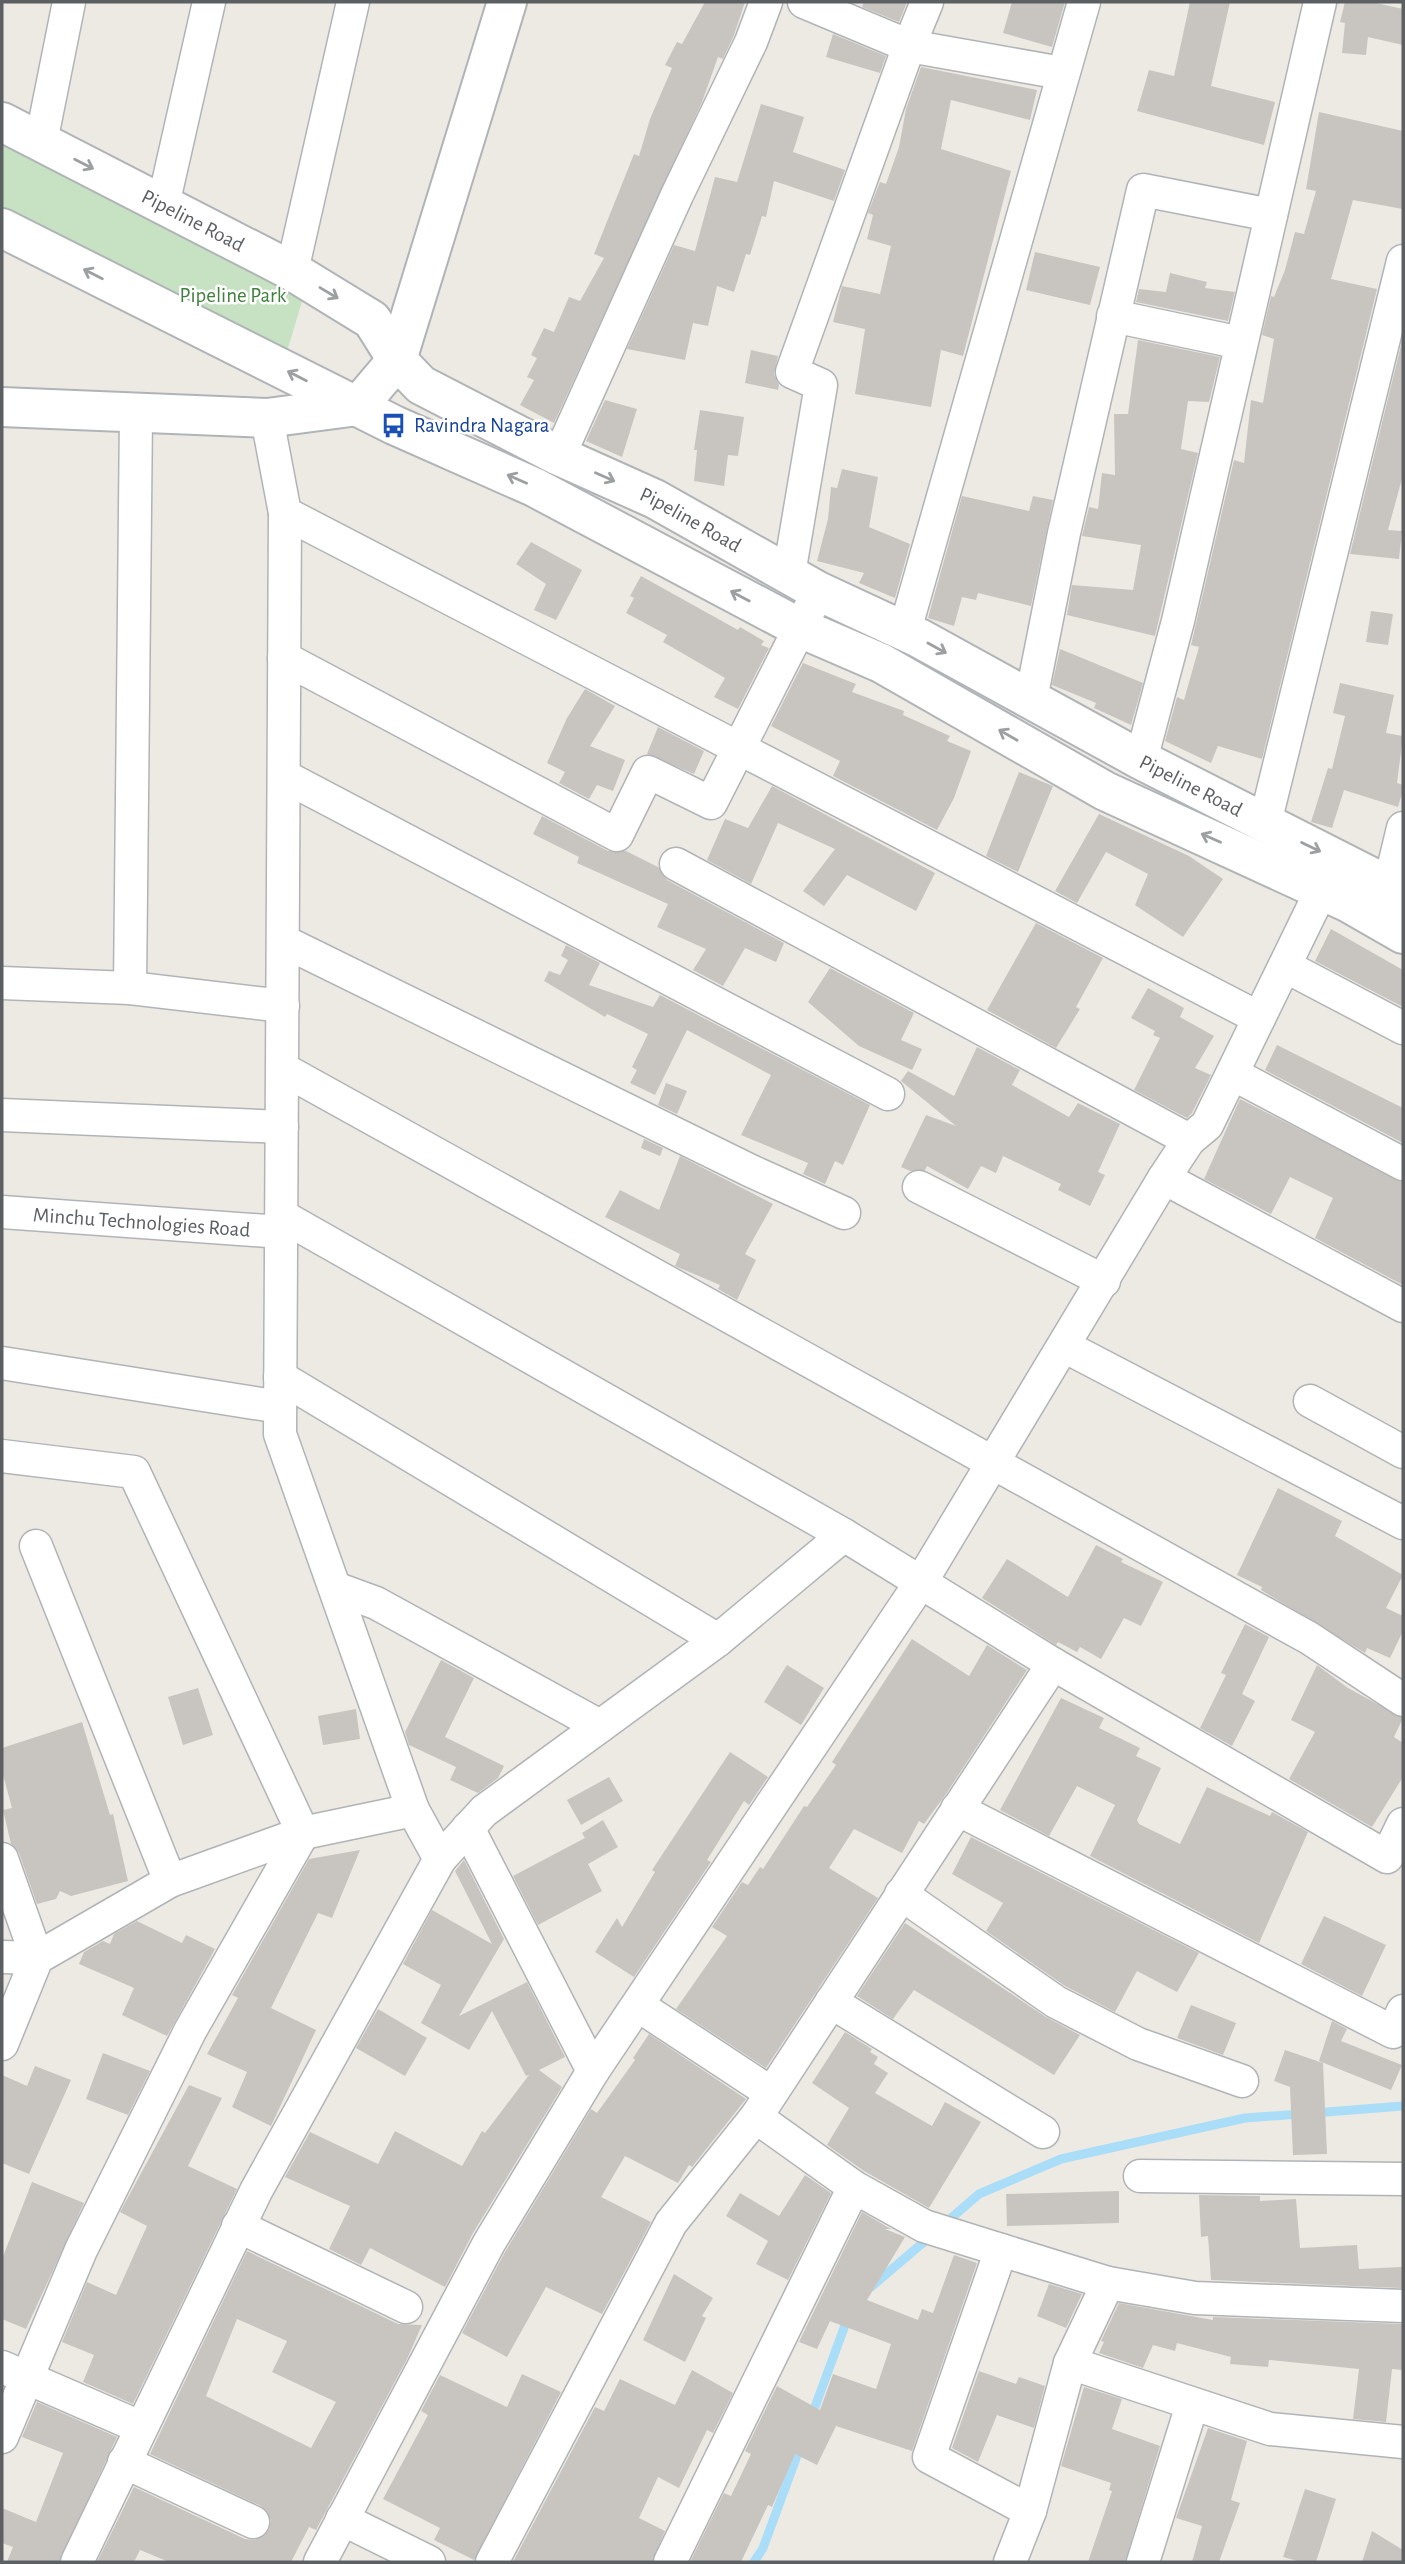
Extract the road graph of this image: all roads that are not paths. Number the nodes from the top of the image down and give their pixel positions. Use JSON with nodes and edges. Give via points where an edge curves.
{"nodes":[{"id":1,"x":69,"y":2,"type":"edge"},
{"id":2,"x":209,"y":2,"type":"edge"},
{"id":3,"x":354,"y":2,"type":"edge"},
{"id":4,"x":508,"y":2,"type":"edge"},
{"id":5,"x":766,"y":2,"type":"edge"},
{"id":6,"x":804,"y":2,"type":"edge"},
{"id":7,"x":927,"y":2,"type":"edge"},
{"id":8,"x":1084,"y":2,"type":"edge"},
{"id":9,"x":1320,"y":2,"type":"edge"},
{"id":10,"x":909,"y":46,"type":"junction"},
{"id":11,"x":1062,"y":73,"type":"junction"},
{"id":12,"x":2,"y":122,"type":"edge"},
{"id":13,"x":41,"y":142,"type":"junction"},
{"id":14,"x":163,"y":205,"type":"junction"},
{"id":15,"x":1270,"y":215,"type":"junction"},
{"id":16,"x":2,"y":228,"type":"edge"},
{"id":17,"x":1403,"y":261,"type":"edge"},
{"id":18,"x":292,"y":271,"type":"junction"},
{"id":19,"x":1114,"y":316,"type":"junction"},
{"id":20,"x":1241,"y":343,"type":"junction"},
{"id":21,"x":397,"y":360,"type":"junction"},
{"id":22,"x":358,"y":406,"type":"junction"},
{"id":23,"x":2,"y":407,"type":"edge"},
{"id":24,"x":136,"y":414,"type":"junction"},
{"id":25,"x":267,"y":418,"type":"junction"},
{"id":26,"x":559,"y":456,"type":"junction"},
{"id":27,"x":285,"y":513,"type":"junction"},
{"id":28,"x":804,"y":582,"type":"junction"},
{"id":29,"x":800,"y":628,"type":"junction"},
{"id":30,"x":905,"y":630,"type":"junction"},
{"id":31,"x":285,"y":658,"type":"junction"},
{"id":32,"x":1031,"y":699,"type":"junction"},
{"id":33,"x":738,"y":748,"type":"junction"},
{"id":34,"x":1141,"y":760,"type":"junction"},
{"id":35,"x":284,"y":776,"type":"junction"},
{"id":36,"x":1265,"y":824,"type":"junction"},
{"id":37,"x":1403,"y":828,"type":"edge"},
{"id":38,"x":676,"y":864,"type":"dead end"},
{"id":39,"x":1396,"y":890,"type":"edge"},
{"id":40,"x":1321,"y":891,"type":"junction"},
{"id":41,"x":1403,"y":934,"type":"edge"},
{"id":42,"x":283,"y":941,"type":"junction"},
{"id":43,"x":1284,"y":967,"type":"junction"},
{"id":44,"x":2,"y":983,"type":"edge"},
{"id":45,"x":130,"y":988,"type":"junction"},
{"id":46,"x":283,"y":1006,"type":"junction"},
{"id":47,"x":1259,"y":1018,"type":"junction"},
{"id":48,"x":1403,"y":1028,"type":"edge"},
{"id":49,"x":283,"y":1069,"type":"junction"},
{"id":50,"x":1233,"y":1074,"type":"junction"},
{"id":51,"x":888,"y":1094,"type":"dead end"},
{"id":52,"x":2,"y":1115,"type":"edge"},
{"id":53,"x":282,"y":1127,"type":"junction"},
{"id":54,"x":1189,"y":1140,"type":"junction"},
{"id":55,"x":1403,"y":1164,"type":"edge"},
{"id":56,"x":1164,"y":1178,"type":"junction"},
{"id":57,"x":919,"y":1187,"type":"dead end"},
{"id":58,"x":2,"y":1212,"type":"edge"},
{"id":59,"x":844,"y":1213,"type":"dead end"},
{"id":60,"x":282,"y":1224,"type":"junction"},
{"id":61,"x":1104,"y":1281,"type":"junction"},
{"id":62,"x":1403,"y":1306,"type":"edge"},
{"id":63,"x":1064,"y":1346,"type":"junction"},
{"id":64,"x":2,"y":1363,"type":"edge"},
{"id":65,"x":280,"y":1392,"type":"junction"},
{"id":66,"x":1310,"y":1401,"type":"dead end"},
{"id":67,"x":1403,"y":1452,"type":"edge"},
{"id":68,"x":2,"y":1456,"type":"edge"},
{"id":69,"x":994,"y":1462,"type":"junction"},
{"id":70,"x":1403,"y":1523,"type":"edge"},
{"id":71,"x":844,"y":1535,"type":"junction"},
{"id":72,"x":36,"y":1546,"type":"dead end"},
{"id":73,"x":921,"y":1582,"type":"junction"},
{"id":74,"x":335,"y":1588,"type":"junction"},
{"id":75,"x":718,"y":1640,"type":"junction"},
{"id":76,"x":1053,"y":1664,"type":"junction"},
{"id":77,"x":1403,"y":1700,"type":"edge"},
{"id":78,"x":600,"y":1727,"type":"junction"},
{"id":79,"x":957,"y":1809,"type":"junction"},
{"id":80,"x":413,"y":1810,"type":"junction"},
{"id":81,"x":1403,"y":1824,"type":"edge"},
{"id":82,"x":468,"y":1828,"type":"junction"},
{"id":83,"x":303,"y":1833,"type":"junction"},
{"id":84,"x":2,"y":1859,"type":"edge"},
{"id":85,"x":440,"y":1859,"type":"junction"},
{"id":86,"x":170,"y":1881,"type":"junction"},
{"id":87,"x":901,"y":1894,"type":"junction"},
{"id":88,"x":2,"y":1957,"type":"edge"},
{"id":89,"x":37,"y":1958,"type":"junction"},
{"id":90,"x":831,"y":2002,"type":"junction"},
{"id":91,"x":639,"y":2006,"type":"junction"},
{"id":92,"x":1403,"y":2011,"type":"edge"},
{"id":93,"x":2,"y":2044,"type":"edge"},
{"id":94,"x":593,"y":2071,"type":"junction"},
{"id":95,"x":1242,"y":2081,"type":"dead end"},
{"id":96,"x":764,"y":2105,"type":"junction"},
{"id":97,"x":1043,"y":2132,"type":"dead end"},
{"id":98,"x":1140,"y":2176,"type":"dead end"},
{"id":99,"x":1403,"y":2179,"type":"edge"},
{"id":100,"x":854,"y":2187,"type":"junction"},
{"id":101,"x":238,"y":2226,"type":"junction"},
{"id":102,"x":1002,"y":2250,"type":"junction"},
{"id":103,"x":1108,"y":2283,"type":"junction"},
{"id":104,"x":1403,"y":2306,"type":"edge"},
{"id":105,"x":406,"y":2307,"type":"dead end"},
{"id":106,"x":1070,"y":2363,"type":"junction"},
{"id":107,"x":14,"y":2372,"type":"edge"},
{"id":108,"x":1192,"y":2405,"type":"junction"},
{"id":109,"x":140,"y":2427,"type":"junction"},
{"id":110,"x":2,"y":2437,"type":"edge"},
{"id":111,"x":1403,"y":2442,"type":"edge"},
{"id":112,"x":124,"y":2462,"type":"junction"},
{"id":113,"x":1030,"y":2511,"type":"junction"},
{"id":114,"x":342,"y":2519,"type":"junction"},
{"id":115,"x":253,"y":2522,"type":"dead end"},
{"id":116,"x":77,"y":2562,"type":"edge"},
{"id":117,"x":320,"y":2562,"type":"edge"},
{"id":118,"x":429,"y":2562,"type":"edge"},
{"id":119,"x":492,"y":2562,"type":"edge"},
{"id":120,"x":670,"y":2562,"type":"edge"},
{"id":121,"x":1010,"y":2562,"type":"edge"},
{"id":122,"x":1143,"y":2562,"type":"edge"}],
"edges":[{"from":1,"to":13,"type":"street"},
{"from":2,"to":14,"type":"street"},
{"from":3,"to":18,"type":"street"},
{"from":4,"to":21,"type":"main road"},
{"from":5,"to":26,"type":"street"},
{"from":6,"to":10,"type":"street"},
{"from":7,"to":10,"type":"street"},
{"from":8,"to":11,"type":"street"},
{"from":9,"to":15,"type":"street"},
{"from":10,"to":11,"type":"street"},
{"from":10,"to":28,"type":"street","via":[[792,372],[821,385]]},
{"from":11,"to":30,"type":"street"},
{"from":12,"to":13,"type":"main road","name":"Pipeline Road"},
{"from":13,"to":14,"type":"main road","name":"Pipeline Road","one_way":true},
{"from":14,"to":18,"type":"main road","name":"Pipeline Road"},
{"from":15,"to":19,"type":"street","via":[[1143,190]]},
{"from":15,"to":20,"type":"street"},
{"from":22,"to":16,"type":"main road","name":"Pipeline Road","one_way":true},
{"from":17,"to":36,"type":"street"},
{"from":18,"to":21,"type":"main road","name":"Pipeline Road","one_way":true,"via":[[372,320]]},
{"from":19,"to":20,"type":"street"},
{"from":19,"to":32,"type":"street"},
{"from":20,"to":34,"type":"street","via":[[1178,621]]},
{"from":21,"to":22,"type":"main road"},
{"from":21,"to":26,"type":"main road","name":"Pipeline Road","via":[[421,385]]},
{"from":22,"to":25,"type":"main road"},
{"from":29,"to":22,"type":"main road","name":"Pipeline Road","one_way":true,"via":[[534,487]]},
{"from":23,"to":24,"type":"main road"},
{"from":24,"to":25,"type":"main road"},
{"from":24,"to":45,"type":"street"},
{"from":25,"to":27,"type":"street"},
{"from":26,"to":28,"type":"main road","name":"Pipeline Road","one_way":true,"via":[[655,499]]},
{"from":27,"to":31,"type":"street"},
{"from":27,"to":33,"type":"street"},
{"from":28,"to":29,"type":"street"},
{"from":28,"to":30,"type":"main road","name":"Pipeline Road"},
{"from":29,"to":33,"type":"street"},
{"from":40,"to":29,"type":"main road","name":"Pipeline Road","one_way":true,"via":[[1105,791],[881,663]]},
{"from":30,"to":32,"type":"main road","name":"Pipeline Road","one_way":true},
{"from":31,"to":33,"type":"street","via":[[617,835],[648,772],[711,803]]},
{"from":31,"to":35,"type":"street"},
{"from":32,"to":34,"type":"main road","name":"Pipeline Road"},
{"from":33,"to":47,"type":"street"},
{"from":34,"to":36,"type":"main road","name":"Pipeline Road"},
{"from":35,"to":42,"type":"street"},
{"from":35,"to":51,"type":"street"},
{"from":36,"to":39,"type":"main road","name":"Pipeline Road","one_way":true},
{"from":37,"to":39,"type":"street"},
{"from":38,"to":54,"type":"street"},
{"from":40,"to":41,"type":"main road","name":"Pipeline Road"},
{"from":40,"to":43,"type":"street"},
{"from":42,"to":46,"type":"street"},
{"from":42,"to":59,"type":"street"},
{"from":43,"to":47,"type":"street"},
{"from":43,"to":48,"type":"street"},
{"from":44,"to":45,"type":"street"},
{"from":45,"to":46,"type":"street"},
{"from":46,"to":49,"type":"street"},
{"from":47,"to":50,"type":"street"},
{"from":49,"to":53,"type":"street"},
{"from":49,"to":69,"type":"street"},
{"from":50,"to":54,"type":"street","via":[[1207,1125]]},
{"from":50,"to":55,"type":"street"},
{"from":52,"to":53,"type":"street"},
{"from":53,"to":60,"type":"street"},
{"from":54,"to":56,"type":"street"},
{"from":56,"to":61,"type":"street"},
{"from":56,"to":62,"type":"street"},
{"from":57,"to":61,"type":"street"},
{"from":58,"to":60,"type":"street","name":"Minchu Technologies Road"},
{"from":60,"to":65,"type":"street"},
{"from":60,"to":71,"type":"street"},
{"from":61,"to":63,"type":"street"},
{"from":63,"to":69,"type":"street"},
{"from":63,"to":70,"type":"street"},
{"from":64,"to":65,"type":"street"},
{"from":65,"to":74,"type":"street","via":[[281,1434]]},
{"from":65,"to":75,"type":"street"},
{"from":66,"to":67,"type":"street"},
{"from":68,"to":83,"type":"street","via":[[134,1472]]},
{"from":69,"to":73,"type":"street"},
{"from":69,"to":77,"type":"street","via":[[1309,1638]]},
{"from":71,"to":73,"type":"street"},
{"from":71,"to":75,"type":"street"},
{"from":72,"to":86,"type":"street"},
{"from":73,"to":76,"type":"street"},
{"from":73,"to":91,"type":"street"},
{"from":74,"to":78,"type":"street","via":[[376,1603]]},
{"from":74,"to":80,"type":"street"},
{"from":75,"to":78,"type":"street"},
{"from":76,"to":79,"type":"street"},
{"from":76,"to":81,"type":"street","via":[[1387,1857]]},
{"from":78,"to":82,"type":"street","via":[[484,1811]]},
{"from":79,"to":87,"type":"street"},
{"from":79,"to":92,"type":"street","via":[[1393,2032]]},
{"from":80,"to":83,"type":"street"},
{"from":80,"to":85,"type":"street"},
{"from":82,"to":85,"type":"street"},
{"from":82,"to":94,"type":"street"},
{"from":83,"to":86,"type":"street"},
{"from":83,"to":107,"type":"street","via":[[190,2031],[81,2250]]},
{"from":84,"to":89,"type":"street"},
{"from":85,"to":101,"type":"street"},
{"from":86,"to":89,"type":"street"},
{"from":87,"to":90,"type":"street"},
{"from":87,"to":95,"type":"street","via":[[1056,2002],[1138,2044]]},
{"from":88,"to":89,"type":"street"},
{"from":89,"to":93,"type":"street"},
{"from":90,"to":96,"type":"street"},
{"from":90,"to":97,"type":"street"},
{"from":91,"to":94,"type":"street"},
{"from":91,"to":96,"type":"street"},
{"from":94,"to":114,"type":"street","via":[[489,2243]]},
{"from":96,"to":100,"type":"street"},
{"from":96,"to":119,"type":"street","via":[[671,2223]]},
{"from":98,"to":99,"type":"street"},
{"from":100,"to":102,"type":"street","via":[[938,2230]]},
{"from":100,"to":120,"type":"street"},
{"from":101,"to":105,"type":"street"},
{"from":101,"to":109,"type":"street"},
{"from":102,"to":103,"type":"street"},
{"from":102,"to":113,"type":"street","via":[[929,2457]]},
{"from":103,"to":104,"type":"street","via":[[1195,2298]]},
{"from":103,"to":106,"type":"street"},
{"from":106,"to":108,"type":"street"},
{"from":106,"to":113,"type":"street"},
{"from":107,"to":109,"type":"street"},
{"from":107,"to":110,"type":"street"},
{"from":108,"to":111,"type":"street","via":[[1270,2429]]},
{"from":108,"to":122,"type":"street"},
{"from":109,"to":112,"type":"street"},
{"from":112,"to":115,"type":"street"},
{"from":112,"to":116,"type":"street"},
{"from":113,"to":121,"type":"street"},
{"from":114,"to":117,"type":"street"},
{"from":114,"to":118,"type":"street"}]}
